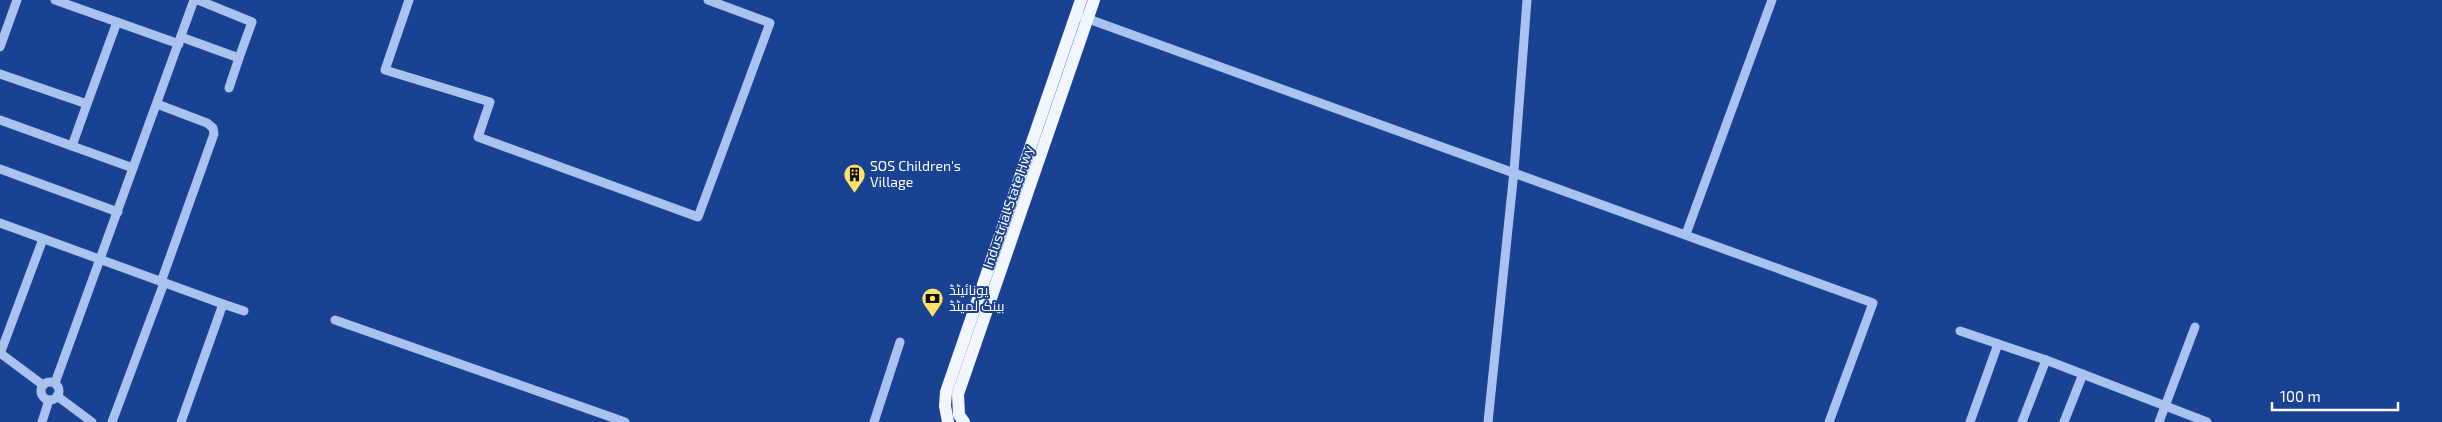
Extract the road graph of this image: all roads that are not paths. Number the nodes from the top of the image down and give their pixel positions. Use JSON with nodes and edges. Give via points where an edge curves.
{"nodes":[{"id":1,"x":17,"y":0,"type":"edge"},
{"id":2,"x":55,"y":0,"type":"edge"},
{"id":3,"x":196,"y":0,"type":"edge"},
{"id":4,"x":409,"y":0,"type":"edge"},
{"id":5,"x":708,"y":0,"type":"edge"},
{"id":6,"x":1081,"y":0,"type":"edge"},
{"id":7,"x":1094,"y":0,"type":"edge"},
{"id":8,"x":1527,"y":0,"type":"edge"},
{"id":9,"x":1772,"y":0,"type":"edge"},
{"id":10,"x":1082,"y":16,"type":"junction"},
{"id":11,"x":117,"y":22,"type":"junction"},
{"id":12,"x":180,"y":41,"type":"junction"},
{"id":13,"x":0,"y":47,"type":"edge"},
{"id":14,"x":239,"y":58,"type":"junction"},
{"id":15,"x":0,"y":74,"type":"edge"},
{"id":16,"x":229,"y":88,"type":"dead end"},
{"id":17,"x":87,"y":104,"type":"junction"},
{"id":18,"x":157,"y":104,"type":"junction"},
{"id":19,"x":0,"y":120,"type":"edge"},
{"id":20,"x":72,"y":146,"type":"junction"},
{"id":21,"x":133,"y":168,"type":"junction"},
{"id":22,"x":0,"y":169,"type":"edge"},
{"id":23,"x":1514,"y":174,"type":"junction"},
{"id":24,"x":118,"y":212,"type":"junction"},
{"id":25,"x":0,"y":223,"type":"edge"},
{"id":26,"x":1686,"y":234,"type":"junction"},
{"id":27,"x":43,"y":239,"type":"junction"},
{"id":28,"x":100,"y":260,"type":"junction"},
{"id":29,"x":162,"y":282,"type":"junction"},
{"id":30,"x":223,"y":304,"type":"junction"},
{"id":31,"x":244,"y":311,"type":"dead end"},
{"id":32,"x":334,"y":320,"type":"dead end"},
{"id":33,"x":2195,"y":327,"type":"dead end"},
{"id":34,"x":1960,"y":331,"type":"dead end"},
{"id":35,"x":900,"y":342,"type":"dead end"},
{"id":36,"x":1998,"y":344,"type":"junction"},
{"id":37,"x":0,"y":353,"type":"edge"},
{"id":38,"x":2046,"y":360,"type":"junction"},
{"id":39,"x":2083,"y":374,"type":"junction"},
{"id":40,"x":55,"y":383,"type":"junction"},
{"id":41,"x":43,"y":385,"type":"junction"},
{"id":42,"x":53,"y":398,"type":"junction"},
{"id":43,"x":2166,"y":405,"type":"junction"},
{"id":44,"x":42,"y":422,"type":"edge"},
{"id":45,"x":92,"y":422,"type":"edge"},
{"id":46,"x":112,"y":422,"type":"edge"},
{"id":47,"x":181,"y":422,"type":"edge"},
{"id":48,"x":625,"y":422,"type":"edge"},
{"id":49,"x":874,"y":422,"type":"edge"},
{"id":50,"x":948,"y":422,"type":"edge"},
{"id":51,"x":964,"y":422,"type":"edge"},
{"id":52,"x":1488,"y":422,"type":"edge"},
{"id":53,"x":1829,"y":422,"type":"edge"},
{"id":54,"x":1970,"y":422,"type":"edge"},
{"id":55,"x":2022,"y":422,"type":"edge"},
{"id":56,"x":2064,"y":422,"type":"edge"},
{"id":57,"x":2159,"y":422,"type":"edge"},
{"id":58,"x":2207,"y":422,"type":"edge"}],
"edges":[{"from":1,"to":13,"type":"street"},
{"from":2,"to":11,"type":"street"},
{"from":3,"to":12,"type":"street"},
{"from":3,"to":14,"type":"street","via":[[252,22]]},
{"from":4,"to":5,"type":"street","via":[[385,70],[490,102],[478,138],[698,217],[770,23]]},
{"from":6,"to":10,"type":"main road","name":"Industrial State Hwy"},
{"from":7,"to":10,"type":"main road","name":"Industrial State Hwy"},
{"from":8,"to":23,"type":"street"},
{"from":9,"to":26,"type":"street"},
{"from":10,"to":23,"type":"street"},
{"from":10,"to":50,"type":"main road","name":"Industrial State Hwy","via":[[946,392]]},
{"from":10,"to":51,"type":"main road","name":"Industrial State Hwy","via":[[958,394],[959,415]]},
{"from":11,"to":12,"type":"street"},
{"from":11,"to":17,"type":"street"},
{"from":12,"to":14,"type":"street"},
{"from":12,"to":18,"type":"street"},
{"from":14,"to":16,"type":"street"},
{"from":15,"to":17,"type":"street"},
{"from":17,"to":20,"type":"street"},
{"from":18,"to":21,"type":"street"},
{"from":18,"to":29,"type":"street","via":[[206,123],[213,128],[214,134]]},
{"from":19,"to":20,"type":"street"},
{"from":20,"to":21,"type":"street"},
{"from":21,"to":24,"type":"street"},
{"from":22,"to":24,"type":"street"},
{"from":23,"to":26,"type":"street"},
{"from":23,"to":52,"type":"street"},
{"from":24,"to":28,"type":"street"},
{"from":25,"to":27,"type":"street"},
{"from":26,"to":53,"type":"street","via":[[1873,303]]},
{"from":27,"to":28,"type":"street"},
{"from":27,"to":37,"type":"street"},
{"from":28,"to":29,"type":"street"},
{"from":28,"to":40,"type":"street"},
{"from":29,"to":30,"type":"street"},
{"from":29,"to":46,"type":"street"},
{"from":30,"to":31,"type":"street"},
{"from":30,"to":47,"type":"street"},
{"from":32,"to":48,"type":"street"},
{"from":33,"to":43,"type":"street"},
{"from":34,"to":36,"type":"street"},
{"from":35,"to":49,"type":"street"},
{"from":36,"to":38,"type":"street"},
{"from":36,"to":54,"type":"street"},
{"from":37,"to":41,"type":"street"},
{"from":38,"to":39,"type":"street"},
{"from":38,"to":55,"type":"street"},
{"from":39,"to":43,"type":"street"},
{"from":39,"to":56,"type":"street"},
{"from":40,"to":41,"type":"street"},
{"from":40,"to":42,"type":"street","via":[[59,391]]},
{"from":41,"to":42,"type":"street","via":[[41,394]]},
{"from":42,"to":44,"type":"street"},
{"from":42,"to":45,"type":"street"},
{"from":43,"to":57,"type":"street"},
{"from":43,"to":58,"type":"street"}]}
